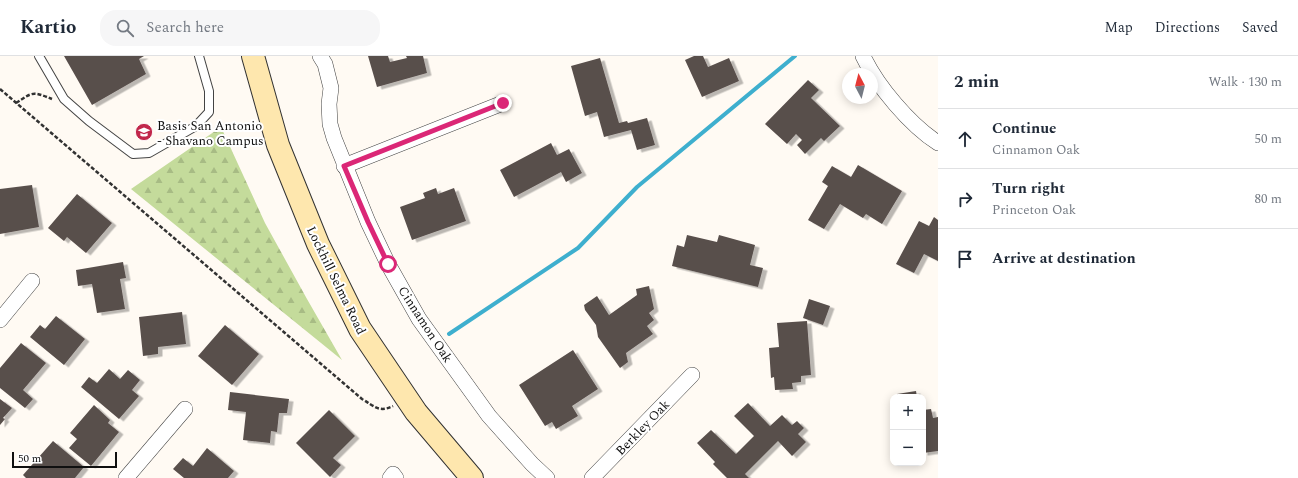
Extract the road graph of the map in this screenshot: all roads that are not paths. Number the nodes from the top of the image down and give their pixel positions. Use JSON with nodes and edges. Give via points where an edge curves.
{"nodes":[{"id":1,"x":39,"y":56,"type":"edge"},
{"id":2,"x":199,"y":56,"type":"edge"},
{"id":3,"x":253,"y":56,"type":"edge"},
{"id":4,"x":320,"y":56,"type":"edge"},
{"id":5,"x":863,"y":56,"type":"edge"},
{"id":6,"x":503,"y":103,"type":"dead end"},
{"id":7,"x":938,"y":143,"type":"edge"},
{"id":8,"x":344,"y":166,"type":"junction"},
{"id":9,"x":32,"y":281,"type":"dead end"},
{"id":10,"x":0,"y":320,"type":"edge"},
{"id":11,"x":692,"y":375,"type":"dead end"},
{"id":12,"x":185,"y":408,"type":"dead end"},
{"id":13,"x":126,"y":478,"type":"edge"},
{"id":14,"x":472,"y":478,"type":"edge"},
{"id":15,"x":547,"y":478,"type":"edge"},
{"id":16,"x":592,"y":478,"type":"edge"}],
"edges":[{"from":1,"to":2,"type":"lane","via":[[64,98],[89,121],[133,154],[149,153],[196,126],[209,112],[209,91]]},
{"from":3,"to":14,"type":"main road","name":"Lockhill Selma Road","via":[[278,145],[318,244],[360,329],[416,412]]},
{"from":4,"to":8,"type":"street","name":"Cinnamon Oak","via":[[325,64],[331,88],[330,124]]},
{"from":5,"to":7,"type":"street","via":[[898,107]]},
{"from":6,"to":8,"type":"street"},
{"from":8,"to":15,"type":"street","name":"Cinnamon Oak","via":[[385,257],[419,319],[489,416]]},
{"from":9,"to":10,"type":"street"},
{"from":11,"to":16,"type":"street","name":"Berkley Oak"},
{"from":12,"to":13,"type":"street"}]}
